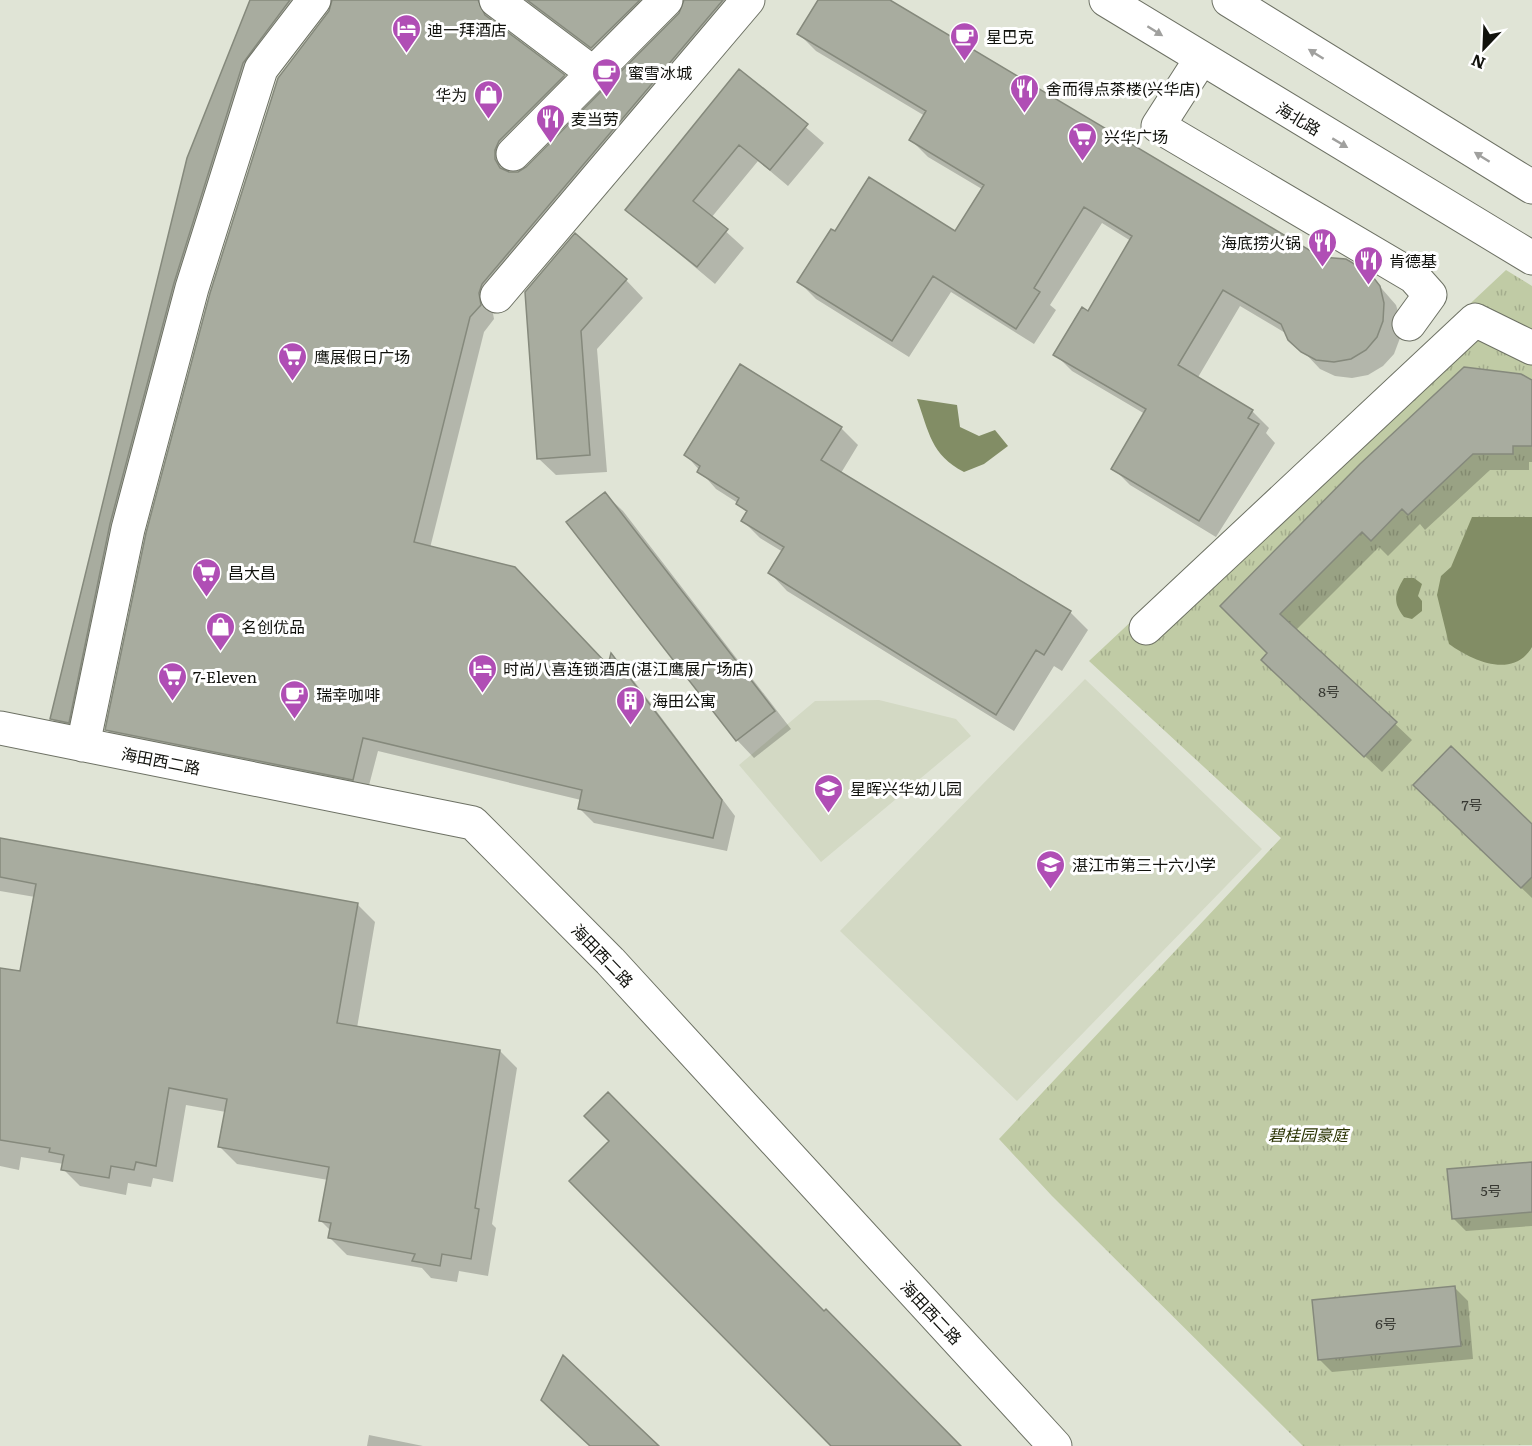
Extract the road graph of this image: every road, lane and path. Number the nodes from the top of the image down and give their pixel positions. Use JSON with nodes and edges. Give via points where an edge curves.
{"nodes":[{"id":1,"x":314,"y":0,"type":"edge"},
{"id":2,"x":496,"y":0,"type":"edge"},
{"id":3,"x":666,"y":0,"type":"edge"},
{"id":4,"x":748,"y":0,"type":"edge"},
{"id":5,"x":1106,"y":0,"type":"edge"},
{"id":6,"x":1229,"y":0,"type":"edge"},
{"id":7,"x":1201,"y":59,"type":"junction"},
{"id":8,"x":593,"y":73,"type":"junction"},
{"id":9,"x":513,"y":154,"type":"dead end"},
{"id":10,"x":1532,"y":188,"type":"edge"},
{"id":11,"x":1532,"y":258,"type":"edge"},
{"id":12,"x":496,"y":296,"type":"dead end"},
{"id":13,"x":1409,"y":324,"type":"dead end"},
{"id":14,"x":1532,"y":348,"type":"edge"},
{"id":15,"x":1146,"y":628,"type":"dead end"},
{"id":16,"x":0,"y":728,"type":"edge"},
{"id":17,"x":82,"y":744,"type":"junction"},
{"id":18,"x":1055,"y":1446,"type":"edge"}],
"edges":[{"from":1,"to":17,"type":"street","via":[[261,69],[192,288],[128,529]]},
{"from":2,"to":8,"type":"street"},
{"from":3,"to":8,"type":"street"},
{"from":4,"to":12,"type":"street"},
{"from":5,"to":7,"type":"street","name":"海北路","one_way":true},
{"from":10,"to":6,"type":"street","one_way":true},
{"from":7,"to":11,"type":"street","name":"海北路","one_way":true},
{"from":7,"to":13,"type":"street","via":[[1158,126],[1414,277],[1430,295]]},
{"from":8,"to":9,"type":"street"},
{"from":14,"to":15,"type":"street","via":[[1475,320]]},
{"from":16,"to":17,"type":"street","name":"海田西二路"},
{"from":17,"to":18,"type":"street","name":"海田西二路","via":[[473,823],[610,961]]}]}
